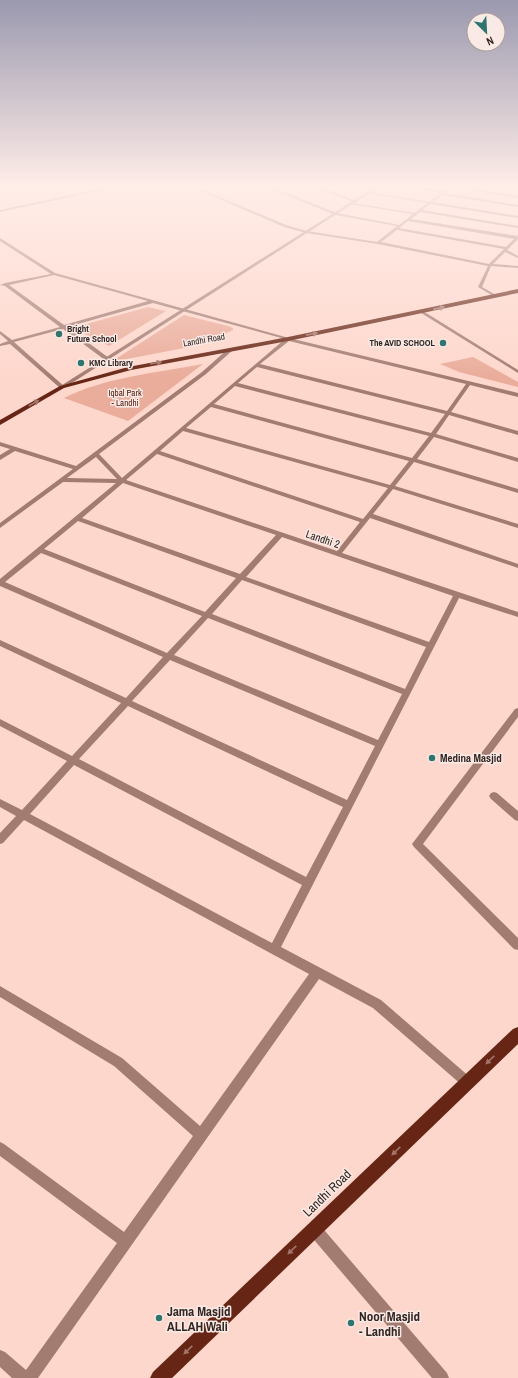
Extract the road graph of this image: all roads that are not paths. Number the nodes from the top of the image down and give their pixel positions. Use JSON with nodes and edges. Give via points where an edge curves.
{"nodes":[{"id":1,"x":19,"y":251,"type":"edge"},
{"id":2,"x":276,"y":251,"type":"edge"},
{"id":3,"x":420,"y":251,"type":"edge"},
{"id":4,"x":505,"y":251,"type":"edge"},
{"id":5,"x":490,"y":265,"type":"junction"},
{"id":6,"x":518,"y":267,"type":"edge"},
{"id":7,"x":54,"y":274,"type":"junction"},
{"id":8,"x":2,"y":285,"type":"edge"},
{"id":9,"x":518,"y":291,"type":"edge"},
{"id":10,"x":495,"y":296,"type":"junction"},
{"id":11,"x":153,"y":302,"type":"junction"},
{"id":12,"x":183,"y":310,"type":"junction"},
{"id":13,"x":423,"y":312,"type":"junction"},
{"id":14,"x":62,"y":326,"type":"junction"},
{"id":15,"x":0,"y":332,"type":"edge"},
{"id":16,"x":288,"y":339,"type":"junction"},
{"id":17,"x":12,"y":341,"type":"junction"},
{"id":18,"x":0,"y":345,"type":"edge"},
{"id":19,"x":231,"y":349,"type":"junction"},
{"id":20,"x":107,"y":358,"type":"junction"},
{"id":21,"x":256,"y":364,"type":"junction"},
{"id":22,"x":518,"y":372,"type":"edge"},
{"id":23,"x":234,"y":384,"type":"junction"},
{"id":24,"x":468,"y":384,"type":"junction"},
{"id":25,"x":62,"y":386,"type":"junction"},
{"id":26,"x":518,"y":395,"type":"edge"},
{"id":27,"x":210,"y":405,"type":"junction"},
{"id":28,"x":448,"y":413,"type":"junction"},
{"id":29,"x":0,"y":422,"type":"edge"},
{"id":30,"x":182,"y":429,"type":"junction"},
{"id":31,"x":518,"y":433,"type":"edge"},
{"id":32,"x":432,"y":435,"type":"junction"},
{"id":33,"x":0,"y":444,"type":"edge"},
{"id":34,"x":14,"y":448,"type":"junction"},
{"id":35,"x":156,"y":452,"type":"junction"},
{"id":36,"x":96,"y":454,"type":"junction"},
{"id":37,"x":0,"y":458,"type":"edge"},
{"id":38,"x":412,"y":460,"type":"junction"},
{"id":39,"x":518,"y":460,"type":"edge"},
{"id":40,"x":77,"y":468,"type":"junction"},
{"id":41,"x":61,"y":480,"type":"junction"},
{"id":42,"x":122,"y":481,"type":"junction"},
{"id":43,"x":391,"y":487,"type":"junction"},
{"id":44,"x":518,"y":491,"type":"edge"},
{"id":45,"x":369,"y":515,"type":"junction"},
{"id":46,"x":77,"y":518,"type":"junction"},
{"id":47,"x":364,"y":521,"type":"junction"},
{"id":48,"x":0,"y":526,"type":"edge"},
{"id":49,"x":518,"y":526,"type":"edge"},
{"id":50,"x":280,"y":534,"type":"junction"},
{"id":51,"x":40,"y":550,"type":"junction"},
{"id":52,"x":338,"y":554,"type":"junction"},
{"id":53,"x":518,"y":566,"type":"edge"},
{"id":54,"x":241,"y":577,"type":"junction"},
{"id":55,"x":0,"y":583,"type":"edge"},
{"id":56,"x":458,"y":595,"type":"junction"},
{"id":57,"x":207,"y":614,"type":"junction"},
{"id":58,"x":518,"y":615,"type":"edge"},
{"id":59,"x":0,"y":643,"type":"edge"},
{"id":60,"x":431,"y":646,"type":"junction"},
{"id":61,"x":168,"y":656,"type":"junction"},
{"id":62,"x":407,"y":694,"type":"junction"},
{"id":63,"x":126,"y":702,"type":"junction"},
{"id":64,"x":516,"y":716,"type":"edge"},
{"id":65,"x":0,"y":722,"type":"edge"},
{"id":66,"x":380,"y":745,"type":"junction"},
{"id":67,"x":73,"y":760,"type":"junction"},
{"id":68,"x":494,"y":796,"type":"dead end"},
{"id":69,"x":0,"y":803,"type":"edge"},
{"id":70,"x":348,"y":805,"type":"junction"},
{"id":71,"x":22,"y":816,"type":"junction"},
{"id":72,"x":518,"y":818,"type":"edge"},
{"id":73,"x":0,"y":840,"type":"edge"},
{"id":74,"x":308,"y":883,"type":"junction"},
{"id":75,"x":518,"y":945,"type":"edge"},
{"id":76,"x":274,"y":950,"type":"junction"},
{"id":77,"x":316,"y":972,"type":"junction"},
{"id":78,"x":0,"y":991,"type":"edge"},
{"id":79,"x":518,"y":1034,"type":"edge"},
{"id":80,"x":467,"y":1082,"type":"junction"},
{"id":81,"x":201,"y":1135,"type":"junction"},
{"id":82,"x":0,"y":1148,"type":"edge"},
{"id":83,"x":314,"y":1229,"type":"junction"},
{"id":84,"x":126,"y":1242,"type":"junction"},
{"id":85,"x":0,"y":1358,"type":"edge"},
{"id":86,"x":23,"y":1378,"type":"edge"},
{"id":87,"x":30,"y":1378,"type":"edge"},
{"id":88,"x":159,"y":1378,"type":"edge"},
{"id":89,"x":442,"y":1378,"type":"edge"}],
"edges":[{"from":1,"to":7,"type":"street"},
{"from":2,"to":12,"type":"street"},
{"from":3,"to":5,"type":"street"},
{"from":4,"to":5,"type":"street"},
{"from":5,"to":6,"type":"street"},
{"from":5,"to":10,"type":"street","via":[[480,287]]},
{"from":7,"to":8,"type":"street"},
{"from":7,"to":11,"type":"street"},
{"from":8,"to":14,"type":"street"},
{"from":9,"to":10,"type":"main road","name":"Landhi Road"},
{"from":13,"to":10,"type":"main road","name":"Landhi Road","one_way":true},
{"from":11,"to":12,"type":"street"},
{"from":11,"to":14,"type":"street"},
{"from":12,"to":16,"type":"street"},
{"from":12,"to":20,"type":"street"},
{"from":16,"to":13,"type":"main road","name":"Landhi Road","one_way":true},
{"from":13,"to":22,"type":"street"},
{"from":14,"to":17,"type":"street"},
{"from":14,"to":20,"type":"street"},
{"from":15,"to":17,"type":"street"},
{"from":16,"to":19,"type":"main road","name":"Landhi Road"},
{"from":16,"to":21,"type":"street"},
{"from":16,"to":24,"type":"street"},
{"from":17,"to":18,"type":"street"},
{"from":17,"to":25,"type":"street"},
{"from":25,"to":19,"type":"main road","name":"Landhi Road","one_way":true,"via":[[130,368]]},
{"from":19,"to":36,"type":"street","via":[[204,373]]},
{"from":20,"to":25,"type":"street"},
{"from":21,"to":23,"type":"street"},
{"from":21,"to":28,"type":"street"},
{"from":23,"to":27,"type":"street"},
{"from":23,"to":32,"type":"street"},
{"from":24,"to":26,"type":"street"},
{"from":24,"to":28,"type":"street"},
{"from":29,"to":25,"type":"main road","name":"Landhi Road","one_way":true},
{"from":27,"to":30,"type":"street"},
{"from":27,"to":38,"type":"street"},
{"from":28,"to":31,"type":"street"},
{"from":28,"to":32,"type":"street"},
{"from":30,"to":35,"type":"street"},
{"from":30,"to":43,"type":"street"},
{"from":32,"to":38,"type":"street"},
{"from":32,"to":39,"type":"street"},
{"from":33,"to":34,"type":"street"},
{"from":34,"to":37,"type":"street"},
{"from":34,"to":40,"type":"street"},
{"from":35,"to":42,"type":"street"},
{"from":35,"to":47,"type":"street"},
{"from":36,"to":40,"type":"street"},
{"from":36,"to":42,"type":"street"},
{"from":38,"to":43,"type":"street"},
{"from":38,"to":44,"type":"street"},
{"from":40,"to":41,"type":"street"},
{"from":41,"to":42,"type":"street"},
{"from":41,"to":48,"type":"street"},
{"from":42,"to":46,"type":"street"},
{"from":42,"to":50,"type":"street","name":"Landhi 2"},
{"from":43,"to":45,"type":"street"},
{"from":43,"to":49,"type":"street"},
{"from":45,"to":47,"type":"street"},
{"from":45,"to":53,"type":"street"},
{"from":46,"to":51,"type":"street"},
{"from":46,"to":54,"type":"street"},
{"from":47,"to":52,"type":"street"},
{"from":50,"to":52,"type":"street","name":"Landhi 2"},
{"from":50,"to":54,"type":"street"},
{"from":51,"to":55,"type":"street"},
{"from":51,"to":57,"type":"street"},
{"from":52,"to":56,"type":"street","name":"Landhi 2"},
{"from":54,"to":57,"type":"street"},
{"from":54,"to":60,"type":"street"},
{"from":55,"to":61,"type":"street"},
{"from":56,"to":58,"type":"street","name":"Landhi 2"},
{"from":56,"to":60,"type":"street"},
{"from":57,"to":61,"type":"street"},
{"from":57,"to":62,"type":"street"},
{"from":59,"to":63,"type":"street"},
{"from":60,"to":62,"type":"street"},
{"from":61,"to":63,"type":"street"},
{"from":61,"to":66,"type":"street"},
{"from":62,"to":66,"type":"street"},
{"from":63,"to":67,"type":"street"},
{"from":63,"to":70,"type":"street"},
{"from":64,"to":75,"type":"street","via":[[417,844]]},
{"from":65,"to":67,"type":"street"},
{"from":66,"to":70,"type":"street"},
{"from":67,"to":71,"type":"street"},
{"from":67,"to":74,"type":"street"},
{"from":68,"to":72,"type":"street"},
{"from":69,"to":71,"type":"street"},
{"from":70,"to":74,"type":"street"},
{"from":71,"to":73,"type":"street"},
{"from":71,"to":76,"type":"street"},
{"from":74,"to":76,"type":"street"},
{"from":76,"to":77,"type":"street"},
{"from":77,"to":80,"type":"street","via":[[377,1004]]},
{"from":77,"to":81,"type":"street"},
{"from":78,"to":81,"type":"street","via":[[118,1062]]},
{"from":79,"to":80,"type":"main road","name":"Landhi Road","one_way":true},
{"from":80,"to":83,"type":"main road","name":"Landhi Road","one_way":true},
{"from":81,"to":84,"type":"street"},
{"from":82,"to":84,"type":"street"},
{"from":83,"to":88,"type":"main road","name":"Landhi Road","one_way":true},
{"from":83,"to":89,"type":"street"},
{"from":84,"to":87,"type":"street"},
{"from":85,"to":86,"type":"street"}]}
